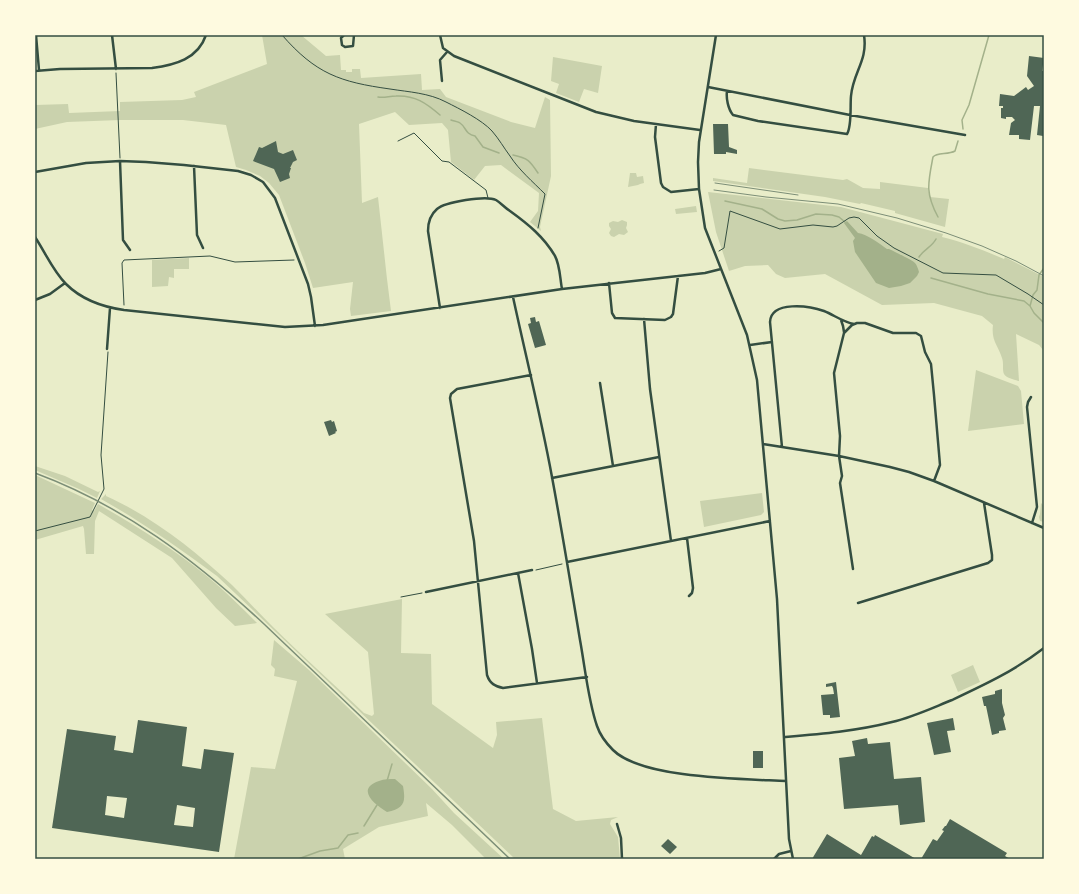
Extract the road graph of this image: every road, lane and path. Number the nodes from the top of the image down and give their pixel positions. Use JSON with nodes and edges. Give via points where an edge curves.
{"nodes":[{"id":1,"x":36,"y":35,"type":"edge"},
{"id":2,"x":112,"y":35,"type":"edge"},
{"id":3,"x":206,"y":35,"type":"edge"},
{"id":4,"x":282,"y":35,"type":"edge"},
{"id":5,"x":344,"y":35,"type":"edge"},
{"id":6,"x":354,"y":35,"type":"edge"},
{"id":7,"x":440,"y":35,"type":"edge"},
{"id":8,"x":716,"y":35,"type":"edge"},
{"id":9,"x":864,"y":35,"type":"edge"},
{"id":10,"x":447,"y":52,"type":"junction"},
{"id":11,"x":116,"y":68,"type":"junction"},
{"id":12,"x":37,"y":70,"type":"edge"},
{"id":13,"x":442,"y":81,"type":"dead end"},
{"id":14,"x":708,"y":88,"type":"junction"},
{"id":15,"x":727,"y":91,"type":"junction"},
{"id":16,"x":850,"y":116,"type":"junction"},
{"id":17,"x":656,"y":124,"type":"junction"},
{"id":18,"x":700,"y":130,"type":"junction"},
{"id":19,"x":965,"y":135,"type":"dead end"},
{"id":20,"x":398,"y":141,"type":"dead end"},
{"id":21,"x":120,"y":161,"type":"junction"},
{"id":22,"x":194,"y":166,"type":"junction"},
{"id":23,"x":35,"y":172,"type":"edge"},
{"id":24,"x":699,"y":189,"type":"junction"},
{"id":25,"x":488,"y":198,"type":"junction"},
{"id":26,"x":537,"y":232,"type":"junction"},
{"id":27,"x":35,"y":237,"type":"edge"},
{"id":28,"x":203,"y":248,"type":"dead end"},
{"id":29,"x":130,"y":250,"type":"dead end"},
{"id":30,"x":715,"y":252,"type":"junction"},
{"id":31,"x":299,"y":260,"type":"junction"},
{"id":32,"x":721,"y":269,"type":"junction"},
{"id":33,"x":678,"y":276,"type":"junction"},
{"id":34,"x":65,"y":283,"type":"junction"},
{"id":35,"x":609,"y":283,"type":"junction"},
{"id":36,"x":562,"y":289,"type":"junction"},
{"id":37,"x":513,"y":297,"type":"junction"},
{"id":38,"x":35,"y":300,"type":"edge"},
{"id":39,"x":1044,"y":305,"type":"edge"},
{"id":40,"x":110,"y":308,"type":"junction"},
{"id":41,"x":440,"y":308,"type":"junction"},
{"id":42,"x":124,"y":310,"type":"junction"},
{"id":43,"x":839,"y":318,"type":"junction"},
{"id":44,"x":644,"y":319,"type":"junction"},
{"id":45,"x":855,"y":324,"type":"junction"},
{"id":46,"x":315,"y":326,"type":"junction"},
{"id":47,"x":844,"y":333,"type":"junction"},
{"id":48,"x":772,"y":342,"type":"junction"},
{"id":49,"x":750,"y":345,"type":"junction"},
{"id":50,"x":107,"y":349,"type":"joint"},
{"id":51,"x":530,"y":375,"type":"junction"},
{"id":52,"x":600,"y":383,"type":"dead end"},
{"id":53,"x":1031,"y":397,"type":"dead end"},
{"id":54,"x":763,"y":444,"type":"junction"},
{"id":55,"x":782,"y":447,"type":"junction"},
{"id":56,"x":840,"y":456,"type":"junction"},
{"id":57,"x":659,"y":457,"type":"junction"},
{"id":58,"x":613,"y":466,"type":"junction"},
{"id":59,"x":552,"y":478,"type":"junction"},
{"id":60,"x":934,"y":481,"type":"junction"},
{"id":61,"x":984,"y":502,"type":"junction"},
{"id":62,"x":770,"y":522,"type":"junction"},
{"id":63,"x":1032,"y":523,"type":"junction"},
{"id":64,"x":1044,"y":528,"type":"edge"},
{"id":65,"x":35,"y":531,"type":"edge"},
{"id":66,"x":687,"y":538,"type":"junction"},
{"id":67,"x":671,"y":541,"type":"junction"},
{"id":68,"x":567,"y":562,"type":"junction"},
{"id":69,"x":853,"y":568,"type":"dead end"},
{"id":70,"x":532,"y":570,"type":"joint"},
{"id":71,"x":518,"y":573,"type":"junction"},
{"id":72,"x":477,"y":582,"type":"junction"},
{"id":73,"x":426,"y":592,"type":"joint"},
{"id":74,"x":689,"y":596,"type":"dead end"},
{"id":75,"x":401,"y":597,"type":"dead end"},
{"id":76,"x":858,"y":603,"type":"dead end"},
{"id":77,"x":1044,"y":648,"type":"edge"},
{"id":78,"x":587,"y":677,"type":"junction"},
{"id":79,"x":537,"y":684,"type":"junction"},
{"id":80,"x":784,"y":737,"type":"junction"},
{"id":81,"x":786,"y":781,"type":"junction"},
{"id":82,"x":616,"y":824,"type":"dead end"},
{"id":83,"x":791,"y":851,"type":"junction"},
{"id":84,"x":622,"y":859,"type":"edge"},
{"id":85,"x":774,"y":859,"type":"edge"},
{"id":86,"x":793,"y":859,"type":"edge"}],
"edges":[{"from":1,"to":12,"type":"street"},
{"from":2,"to":11,"type":"street"},
{"from":3,"to":11,"type":"street","via":[[198,51],[180,62],[152,68]]},
{"from":4,"to":26,"type":"path","via":[[312,64],[336,77],[376,87],[420,92],[445,101],[483,123],[516,164],[545,194]]},
{"from":5,"to":6,"type":"street","via":[[342,45],[345,47],[353,46]]},
{"from":7,"to":10,"type":"street"},
{"from":8,"to":14,"type":"street"},
{"from":9,"to":16,"type":"street","via":[[864,55],[852,86]]},
{"from":10,"to":13,"type":"street","via":[[440,60]]},
{"from":10,"to":17,"type":"street","via":[[596,112]]},
{"from":11,"to":12,"type":"street"},
{"from":11,"to":21,"type":"path"},
{"from":14,"to":15,"type":"street"},
{"from":14,"to":18,"type":"street"},
{"from":15,"to":16,"type":"street"},
{"from":15,"to":16,"type":"street","via":[[733,115],[758,121],[844,134],[849,131]]},
{"from":16,"to":19,"type":"street"},
{"from":17,"to":18,"type":"street"},
{"from":17,"to":24,"type":"street","via":[[655,137],[663,187],[671,192]]},
{"from":18,"to":24,"type":"street"},
{"from":20,"to":25,"type":"lane","via":[[414,133],[442,161],[449,162],[486,190]]},
{"from":21,"to":22,"type":"street"},
{"from":21,"to":23,"type":"street","via":[[86,163]]},
{"from":21,"to":29,"type":"street","via":[[123,240]]},
{"from":22,"to":28,"type":"street","via":[[197,235]]},
{"from":22,"to":31,"type":"street","via":[[244,173],[263,182],[275,198]]},
{"from":24,"to":30,"type":"street","via":[[706,232]]},
{"from":25,"to":26,"type":"street","via":[[495,200]]},
{"from":25,"to":41,"type":"street","via":[[445,204],[437,208],[430,219],[428,230]]},
{"from":26,"to":36,"type":"street","via":[[557,259]]},
{"from":27,"to":34,"type":"street"},
{"from":30,"to":32,"type":"street"},
{"from":30,"to":39,"type":"path","via":[[724,248],[730,211],[780,229],[813,225],[832,227],[854,217],[859,218],[894,248],[948,274],[996,275]]},
{"from":31,"to":42,"type":"path","via":[[235,262],[210,256],[124,260]]},
{"from":31,"to":46,"type":"street","via":[[310,294]]},
{"from":32,"to":33,"type":"street"},
{"from":32,"to":49,"type":"street"},
{"from":33,"to":35,"type":"street"},
{"from":33,"to":44,"type":"street","via":[[671,317],[665,320]]},
{"from":34,"to":38,"type":"street","via":[[50,294]]},
{"from":34,"to":40,"type":"street","via":[[80,295]]},
{"from":35,"to":36,"type":"street"},
{"from":35,"to":44,"type":"street","via":[[612,313],[615,318]]},
{"from":36,"to":37,"type":"street"},
{"from":37,"to":41,"type":"street"},
{"from":37,"to":51,"type":"street"},
{"from":40,"to":42,"type":"street"},
{"from":40,"to":50,"type":"street"},
{"from":41,"to":46,"type":"street"},
{"from":42,"to":46,"type":"street","via":[[285,327]]},
{"from":43,"to":45,"type":"street"},
{"from":43,"to":47,"type":"street","via":[[843,323]]},
{"from":43,"to":48,"type":"street","via":[[810,308],[794,306],[777,309],[770,319]]},
{"from":44,"to":57,"type":"street"},
{"from":45,"to":47,"type":"street"},
{"from":45,"to":60,"type":"street","via":[[869,324],[892,332],[919,334],[922,338],[931,364],[940,459],[939,471]]},
{"from":47,"to":56,"type":"street","via":[[834,373]]},
{"from":48,"to":49,"type":"street"},
{"from":48,"to":55,"type":"street"},
{"from":49,"to":54,"type":"street","via":[[758,390]]},
{"from":50,"to":65,"type":"path","via":[[101,455],[104,489],[90,517]]},
{"from":51,"to":59,"type":"street"},
{"from":51,"to":72,"type":"street","via":[[457,389],[451,394],[474,541]]},
{"from":52,"to":58,"type":"street"},
{"from":53,"to":63,"type":"street","via":[[1027,407],[1037,507]]},
{"from":54,"to":55,"type":"street"},
{"from":54,"to":62,"type":"street"},
{"from":55,"to":56,"type":"street"},
{"from":56,"to":60,"type":"street","via":[[890,467]]},
{"from":56,"to":69,"type":"street","via":[[840,483]]},
{"from":57,"to":58,"type":"street"},
{"from":57,"to":67,"type":"street"},
{"from":58,"to":59,"type":"street"},
{"from":59,"to":68,"type":"street"},
{"from":60,"to":61,"type":"street"},
{"from":61,"to":63,"type":"street"},
{"from":61,"to":76,"type":"street","via":[[992,555],[992,560],[988,564]]},
{"from":62,"to":66,"type":"street"},
{"from":62,"to":80,"type":"street"},
{"from":63,"to":64,"type":"street"},
{"from":66,"to":67,"type":"street"},
{"from":66,"to":74,"type":"street","via":[[693,588]]},
{"from":67,"to":68,"type":"street"},
{"from":68,"to":70,"type":"path"},
{"from":68,"to":78,"type":"street"},
{"from":70,"to":71,"type":"street"},
{"from":71,"to":72,"type":"street"},
{"from":71,"to":79,"type":"street"},
{"from":72,"to":73,"type":"street"},
{"from":72,"to":79,"type":"street","via":[[487,676],[490,682],[503,688]]},
{"from":73,"to":75,"type":"path"},
{"from":77,"to":80,"type":"street","via":[[1004,676],[917,715],[872,726]]},
{"from":78,"to":79,"type":"street"},
{"from":78,"to":81,"type":"street","via":[[598,727],[614,751],[626,760],[657,769],[714,778]]},
{"from":80,"to":81,"type":"street"},
{"from":81,"to":83,"type":"street"},
{"from":82,"to":84,"type":"street","via":[[621,838]]},
{"from":83,"to":85,"type":"street","via":[[779,854]]},
{"from":83,"to":86,"type":"street"}]}
